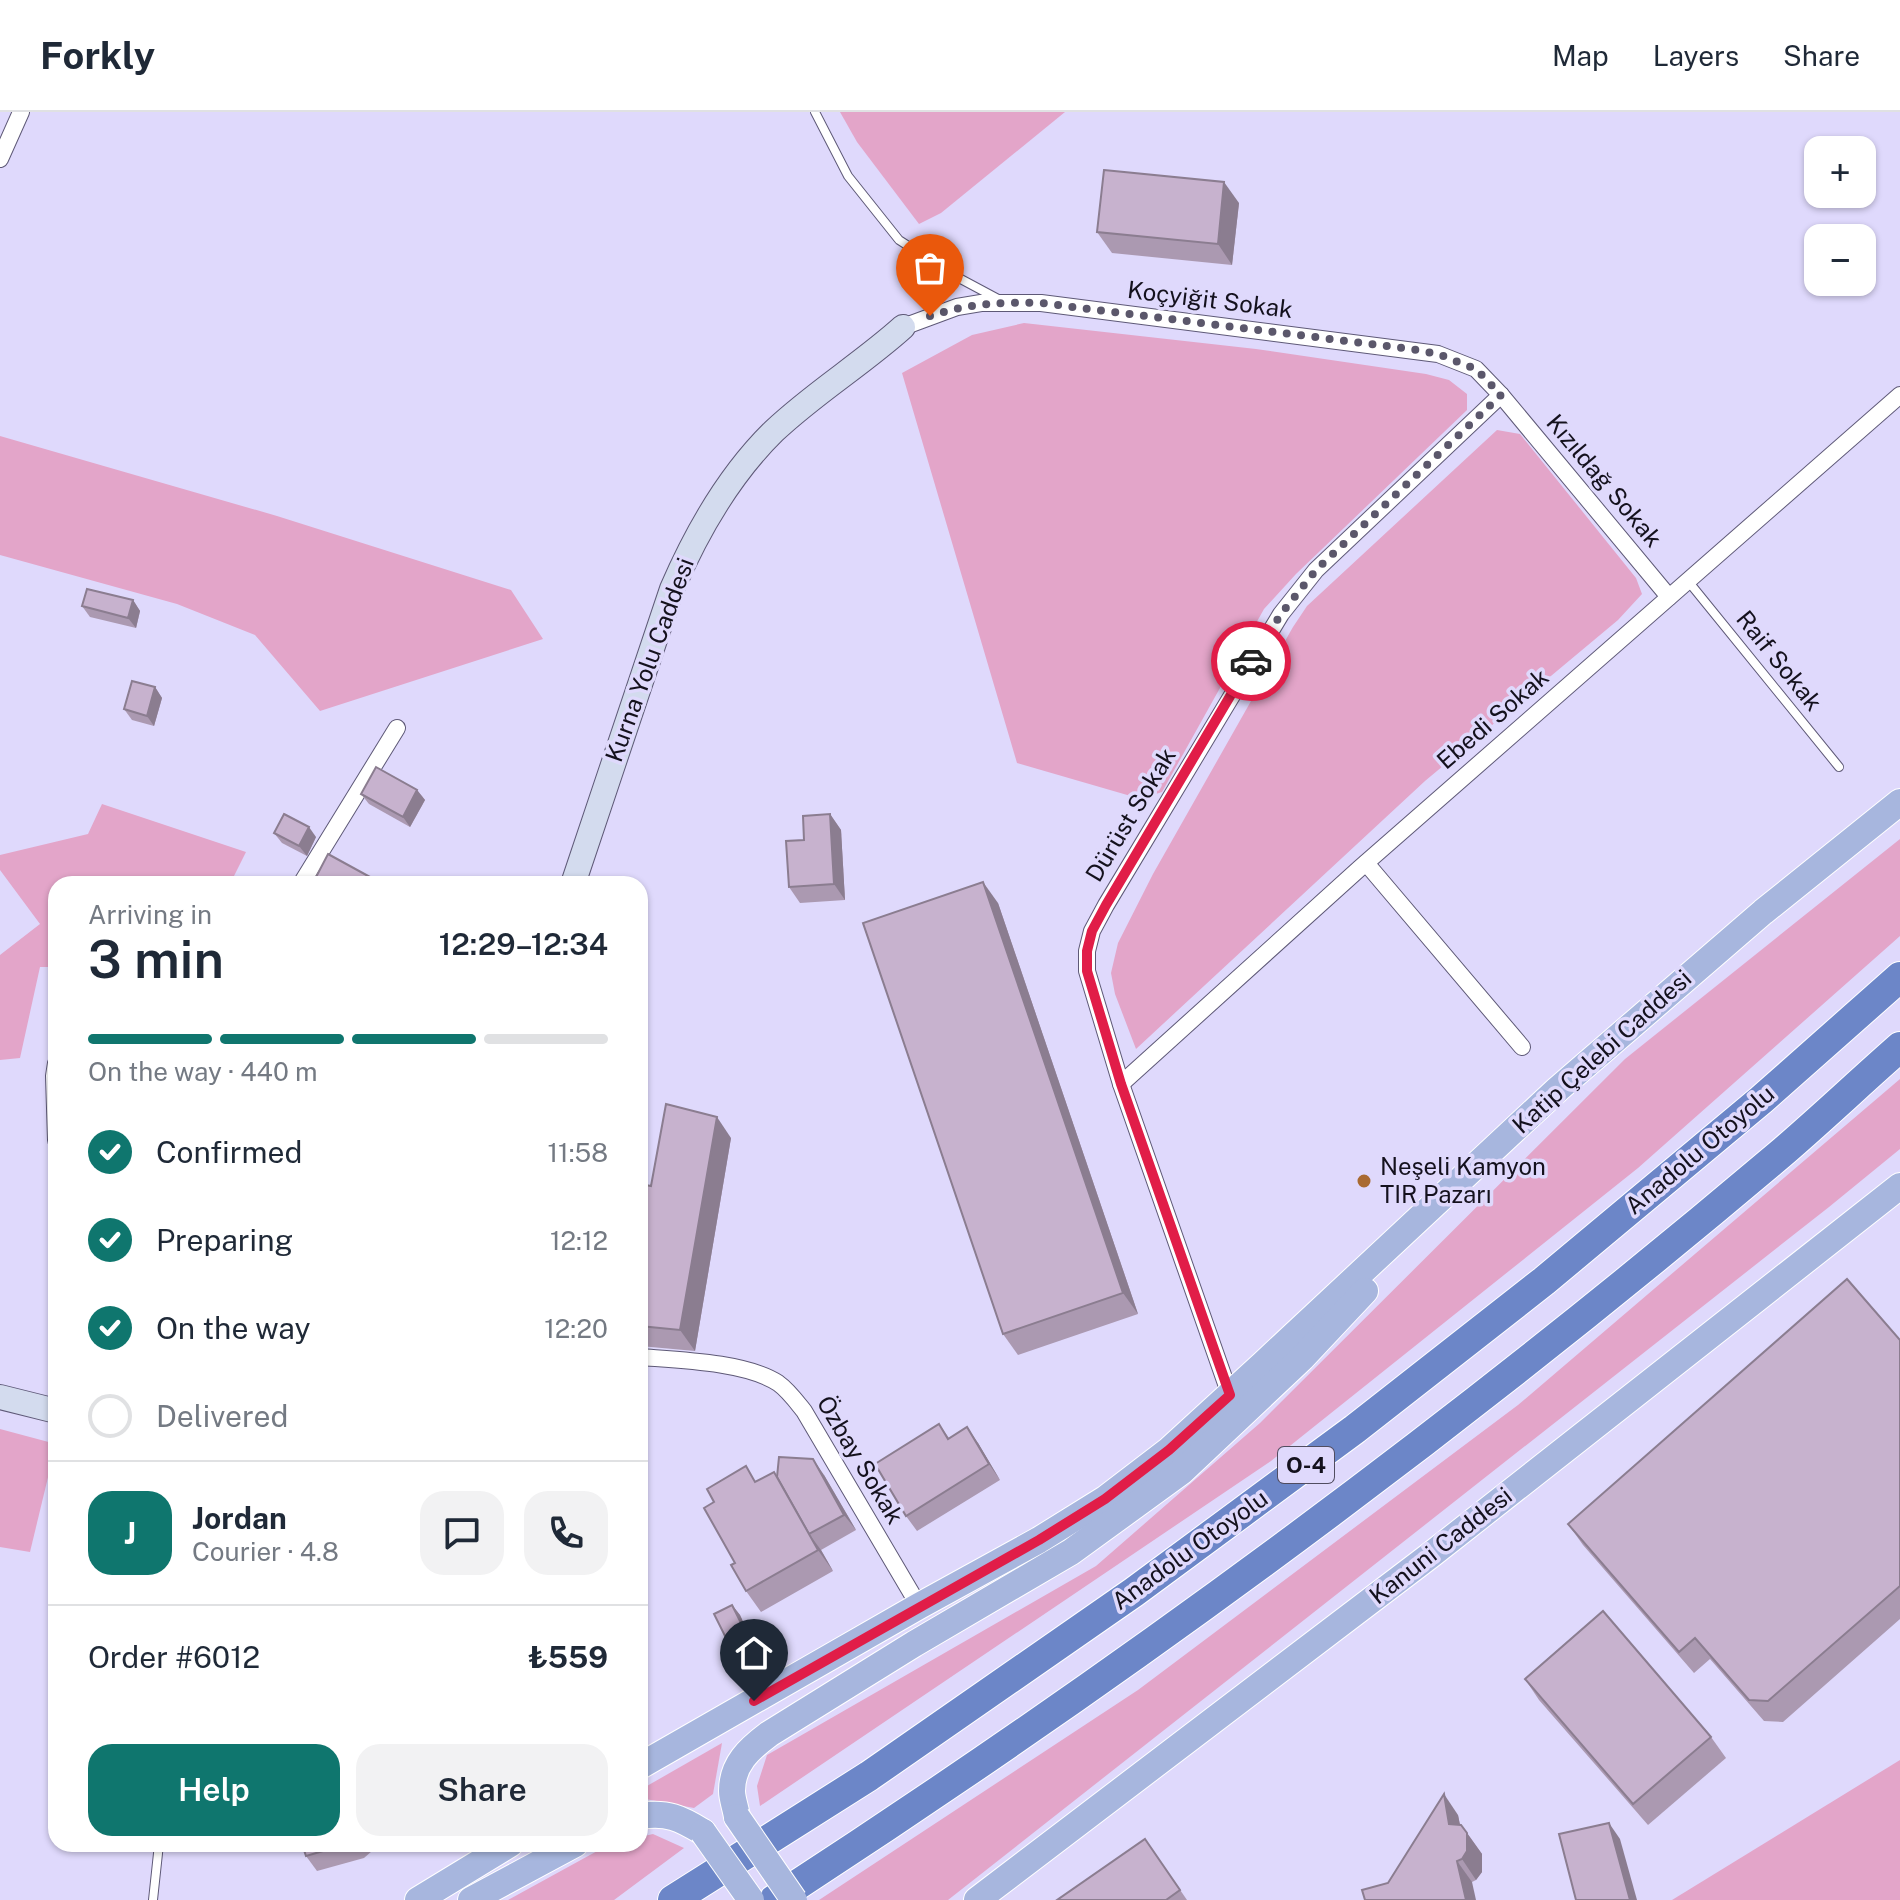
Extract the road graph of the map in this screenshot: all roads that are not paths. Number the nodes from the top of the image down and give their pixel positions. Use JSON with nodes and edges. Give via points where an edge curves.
{"nodes":[{"id":1,"x":21,"y":112,"type":"edge"},
{"id":2,"x":815,"y":112,"type":"edge"},
{"id":3,"x":0,"y":159,"type":"edge"},
{"id":4,"x":1004,"y":302,"type":"junction"},
{"id":5,"x":903,"y":327,"type":"joint"},
{"id":6,"x":1501,"y":395,"type":"junction"},
{"id":7,"x":1900,"y":395,"type":"edge"},
{"id":8,"x":1688,"y":581,"type":"junction"},
{"id":9,"x":1669,"y":597,"type":"junction"},
{"id":10,"x":397,"y":728,"type":"dead end"},
{"id":11,"x":1839,"y":767,"type":"dead end"},
{"id":12,"x":1900,"y":802,"type":"edge"},
{"id":13,"x":1366,"y":863,"type":"junction"},
{"id":14,"x":306,"y":876,"type":"edge"},
{"id":15,"x":576,"y":876,"type":"edge"},
{"id":16,"x":1900,"y":977,"type":"edge"},
{"id":17,"x":1522,"y":1047,"type":"dead end"},
{"id":18,"x":1900,"y":1047,"type":"edge"},
{"id":19,"x":1121,"y":1084,"type":"junction"},
{"id":20,"x":1558,"y":1089,"type":"junction"},
{"id":21,"x":1900,"y":1186,"type":"edge"},
{"id":22,"x":648,"y":1358,"type":"edge"},
{"id":23,"x":1230,"y":1395,"type":"junction"},
{"id":24,"x":0,"y":1397,"type":"edge"},
{"id":25,"x":48,"y":1409,"type":"edge"},
{"id":26,"x":919,"y":1606,"type":"junction"},
{"id":27,"x":648,"y":1755,"type":"edge"},
{"id":28,"x":648,"y":1815,"type":"edge"},
{"id":29,"x":158,"y":1852,"type":"edge"},
{"id":30,"x":497,"y":1852,"type":"edge"},
{"id":31,"x":560,"y":1852,"type":"edge"},
{"id":32,"x":153,"y":1900,"type":"edge"},
{"id":33,"x":418,"y":1900,"type":"edge"},
{"id":34,"x":471,"y":1900,"type":"edge"},
{"id":35,"x":673,"y":1900,"type":"edge"},
{"id":36,"x":751,"y":1900,"type":"edge"},
{"id":37,"x":774,"y":1900,"type":"edge"},
{"id":38,"x":794,"y":1900,"type":"edge"},
{"id":39,"x":977,"y":1900,"type":"edge"}],
"edges":[{"from":1,"to":3,"type":"street"},
{"from":2,"to":4,"type":"lane","via":[[848,176],[899,240]]},
{"from":4,"to":5,"type":"street","name":"Koçyiğit Sokak","via":[[957,307]]},
{"from":4,"to":6,"type":"street","name":"Koçyiğit Sokak","via":[[1438,354],[1476,369]]},
{"from":5,"to":15,"type":"street","name":"Kurna Yolu Caddesi","via":[[775,430],[706,518],[667,603]]},
{"from":6,"to":9,"type":"street","name":"Kızıldağ Sokak"},
{"from":6,"to":19,"type":"street","name":"Dürüst Sokak","via":[[1293,598],[1106,905],[1092,931],[1087,971]]},
{"from":7,"to":8,"type":"street","name":"Ebedi Sokak"},
{"from":8,"to":9,"type":"street","name":"Ebedi Sokak"},
{"from":8,"to":11,"type":"lane","name":"Raif Sokak"},
{"from":9,"to":13,"type":"street","name":"Ebedi Sokak"},
{"from":10,"to":14,"type":"street"},
{"from":12,"to":20,"type":"main road","name":"Katip Çelebi Caddesi"},
{"from":13,"to":17,"type":"street"},
{"from":13,"to":19,"type":"street","name":"Ebedi Sokak"},
{"from":16,"to":35,"type":"highway","name":"Anadolu Otoyolu","number":"O-4","via":[[1544,1281],[1355,1429],[1134,1592],[869,1776]]},
{"from":18,"to":37,"type":"highway","number":"O-4","via":[[1767,1165],[1397,1462],[1139,1653]]},
{"from":19,"to":23,"type":"street","name":"Dürüst Sokak"},
{"from":20,"to":23,"type":"main road","name":"Katip Çelebi Caddesi"},
{"from":20,"to":38,"type":"main road","bridge":true,"via":[[1302,1358],[1181,1472],[1071,1552],[749,1750],[737,1766],[732,1792],[737,1817]]},
{"from":21,"to":39,"type":"main road","name":"Kanuni Caddesi","via":[[1432,1554]]},
{"from":22,"to":26,"type":"street","name":"Özbay Sokak","via":[[741,1369],[779,1384],[804,1411]]},
{"from":23,"to":26,"type":"main road","name":"Katip Çelebi Caddesi","via":[[1105,1499]]},
{"from":24,"to":25,"type":"street"},
{"from":26,"to":27,"type":"main road","name":"Katip Çelebi Caddesi"},
{"from":28,"to":36,"type":"main road","bridge":true,"via":[[681,1818],[703,1832]]},
{"from":29,"to":32,"type":"lane"},
{"from":30,"to":33,"type":"main road"},
{"from":31,"to":34,"type":"main road"}]}
